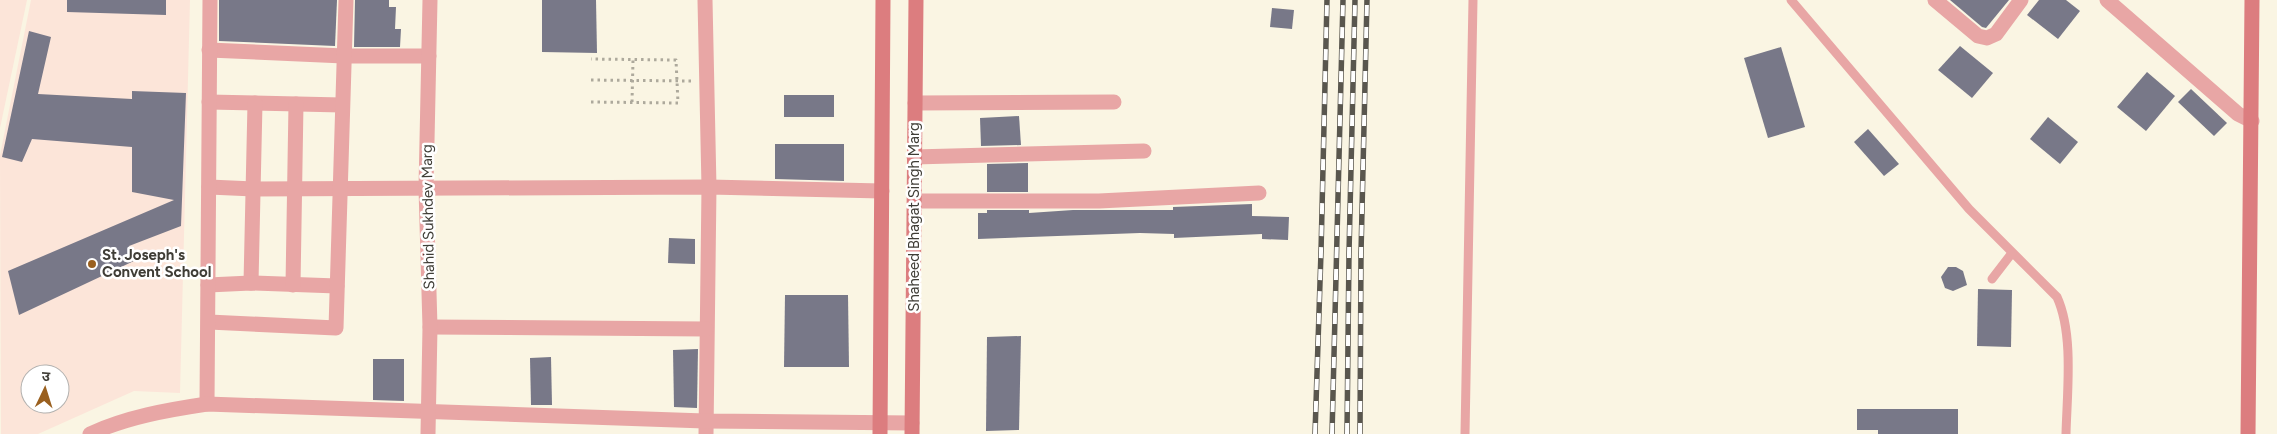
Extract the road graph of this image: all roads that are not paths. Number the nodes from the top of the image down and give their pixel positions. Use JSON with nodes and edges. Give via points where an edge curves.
{"nodes":[{"id":1,"x":210,"y":0,"type":"edge"},
{"id":2,"x":346,"y":0,"type":"edge"},
{"id":3,"x":430,"y":0,"type":"edge"},
{"id":4,"x":705,"y":0,"type":"edge"},
{"id":5,"x":883,"y":0,"type":"edge"},
{"id":6,"x":916,"y":0,"type":"edge"},
{"id":7,"x":1473,"y":0,"type":"edge"},
{"id":8,"x":1791,"y":0,"type":"edge"},
{"id":9,"x":1934,"y":0,"type":"edge"},
{"id":10,"x":2021,"y":0,"type":"edge"},
{"id":11,"x":2107,"y":0,"type":"edge"},
{"id":12,"x":2252,"y":0,"type":"edge"},
{"id":13,"x":209,"y":50,"type":"junction"},
{"id":14,"x":344,"y":56,"type":"junction"},
{"id":15,"x":429,"y":56,"type":"junction"},
{"id":16,"x":209,"y":102,"type":"junction"},
{"id":17,"x":1114,"y":102,"type":"dead end"},
{"id":18,"x":255,"y":103,"type":"junction"},
{"id":19,"x":915,"y":103,"type":"junction"},
{"id":20,"x":296,"y":104,"type":"junction"},
{"id":21,"x":342,"y":105,"type":"junction"},
{"id":22,"x":2252,"y":121,"type":"junction"},
{"id":23,"x":1144,"y":151,"type":"dead end"},
{"id":24,"x":914,"y":157,"type":"junction"},
{"id":25,"x":209,"y":187,"type":"junction"},
{"id":26,"x":709,"y":187,"type":"junction"},
{"id":27,"x":426,"y":188,"type":"junction"},
{"id":28,"x":254,"y":189,"type":"junction"},
{"id":29,"x":295,"y":189,"type":"junction"},
{"id":30,"x":342,"y":189,"type":"junction"},
{"id":31,"x":882,"y":191,"type":"junction"},
{"id":32,"x":1259,"y":193,"type":"dead end"},
{"id":33,"x":915,"y":201,"type":"junction"},
{"id":34,"x":2012,"y":253,"type":"junction"},
{"id":35,"x":1992,"y":279,"type":"dead end"},
{"id":36,"x":251,"y":283,"type":"junction"},
{"id":37,"x":208,"y":285,"type":"junction"},
{"id":38,"x":293,"y":285,"type":"junction"},
{"id":39,"x":338,"y":286,"type":"junction"},
{"id":40,"x":209,"y":322,"type":"junction"},
{"id":41,"x":430,"y":327,"type":"junction"},
{"id":42,"x":706,"y":329,"type":"junction"},
{"id":43,"x":207,"y":404,"type":"junction"},
{"id":44,"x":428,"y":411,"type":"junction"},
{"id":45,"x":706,"y":428,"type":"edge"},
{"id":46,"x":880,"y":428,"type":"edge"},
{"id":47,"x":912,"y":428,"type":"edge"},
{"id":48,"x":90,"y":434,"type":"edge"},
{"id":49,"x":428,"y":434,"type":"edge"},
{"id":50,"x":1465,"y":434,"type":"edge"},
{"id":51,"x":2066,"y":434,"type":"edge"},
{"id":52,"x":2248,"y":434,"type":"edge"}],
"edges":[{"from":1,"to":13,"type":"street"},
{"from":2,"to":14,"type":"street"},
{"from":3,"to":15,"type":"street","name":"Shahid Sukhdev Marg"},
{"from":4,"to":26,"type":"street"},
{"from":5,"to":31,"type":"street"},
{"from":6,"to":19,"type":"street","name":"Shaheed Bhagat Singh Marg"},
{"from":7,"to":50,"type":"lane"},
{"from":8,"to":34,"type":"lane","via":[[1969,209]]},
{"from":9,"to":10,"type":"street","via":[[1978,36],[1987,38],[1996,34]]},
{"from":11,"to":22,"type":"street","via":[[2238,114]]},
{"from":12,"to":22,"type":"street"},
{"from":13,"to":14,"type":"street"},
{"from":13,"to":16,"type":"street"},
{"from":14,"to":15,"type":"street"},
{"from":14,"to":21,"type":"street"},
{"from":15,"to":27,"type":"street","name":"Shahid Sukhdev Marg"},
{"from":16,"to":18,"type":"street"},
{"from":16,"to":25,"type":"street"},
{"from":17,"to":19,"type":"street"},
{"from":18,"to":20,"type":"street"},
{"from":18,"to":28,"type":"street"},
{"from":19,"to":24,"type":"street","name":"Shaheed Bhagat Singh Marg"},
{"from":20,"to":21,"type":"street"},
{"from":20,"to":29,"type":"street"},
{"from":21,"to":30,"type":"street"},
{"from":22,"to":52,"type":"street"},
{"from":23,"to":24,"type":"street"},
{"from":24,"to":33,"type":"street","name":"Shaheed Bhagat Singh Marg"},
{"from":25,"to":28,"type":"street"},
{"from":25,"to":37,"type":"street"},
{"from":26,"to":27,"type":"street"},
{"from":26,"to":31,"type":"street"},
{"from":26,"to":42,"type":"street"},
{"from":27,"to":30,"type":"street"},
{"from":27,"to":41,"type":"street","name":"Shahid Sukhdev Marg"},
{"from":28,"to":29,"type":"street"},
{"from":28,"to":36,"type":"street"},
{"from":29,"to":30,"type":"street"},
{"from":29,"to":38,"type":"street"},
{"from":30,"to":39,"type":"street"},
{"from":31,"to":46,"type":"street"},
{"from":32,"to":33,"type":"street","via":[[1099,201]]},
{"from":33,"to":47,"type":"street","name":"Shaheed Bhagat Singh Marg"},
{"from":34,"to":35,"type":"lane"},
{"from":34,"to":51,"type":"lane","via":[[2048,286],[2062,308],[2067,336]]},
{"from":36,"to":37,"type":"street"},
{"from":36,"to":38,"type":"street"},
{"from":37,"to":40,"type":"street"},
{"from":38,"to":39,"type":"street"},
{"from":39,"to":40,"type":"street","via":[[336,328]]},
{"from":40,"to":43,"type":"street"},
{"from":41,"to":42,"type":"street"},
{"from":41,"to":44,"type":"street","name":"Shahid Sukhdev Marg"},
{"from":42,"to":45,"type":"street"},
{"from":43,"to":44,"type":"street"},
{"from":43,"to":48,"type":"street","via":[[149,414],[111,424]]},
{"from":44,"to":45,"type":"street"},
{"from":44,"to":49,"type":"street","name":"Shahid Sukhdev Marg"},
{"from":45,"to":46,"type":"street"},
{"from":46,"to":47,"type":"street"}]}
